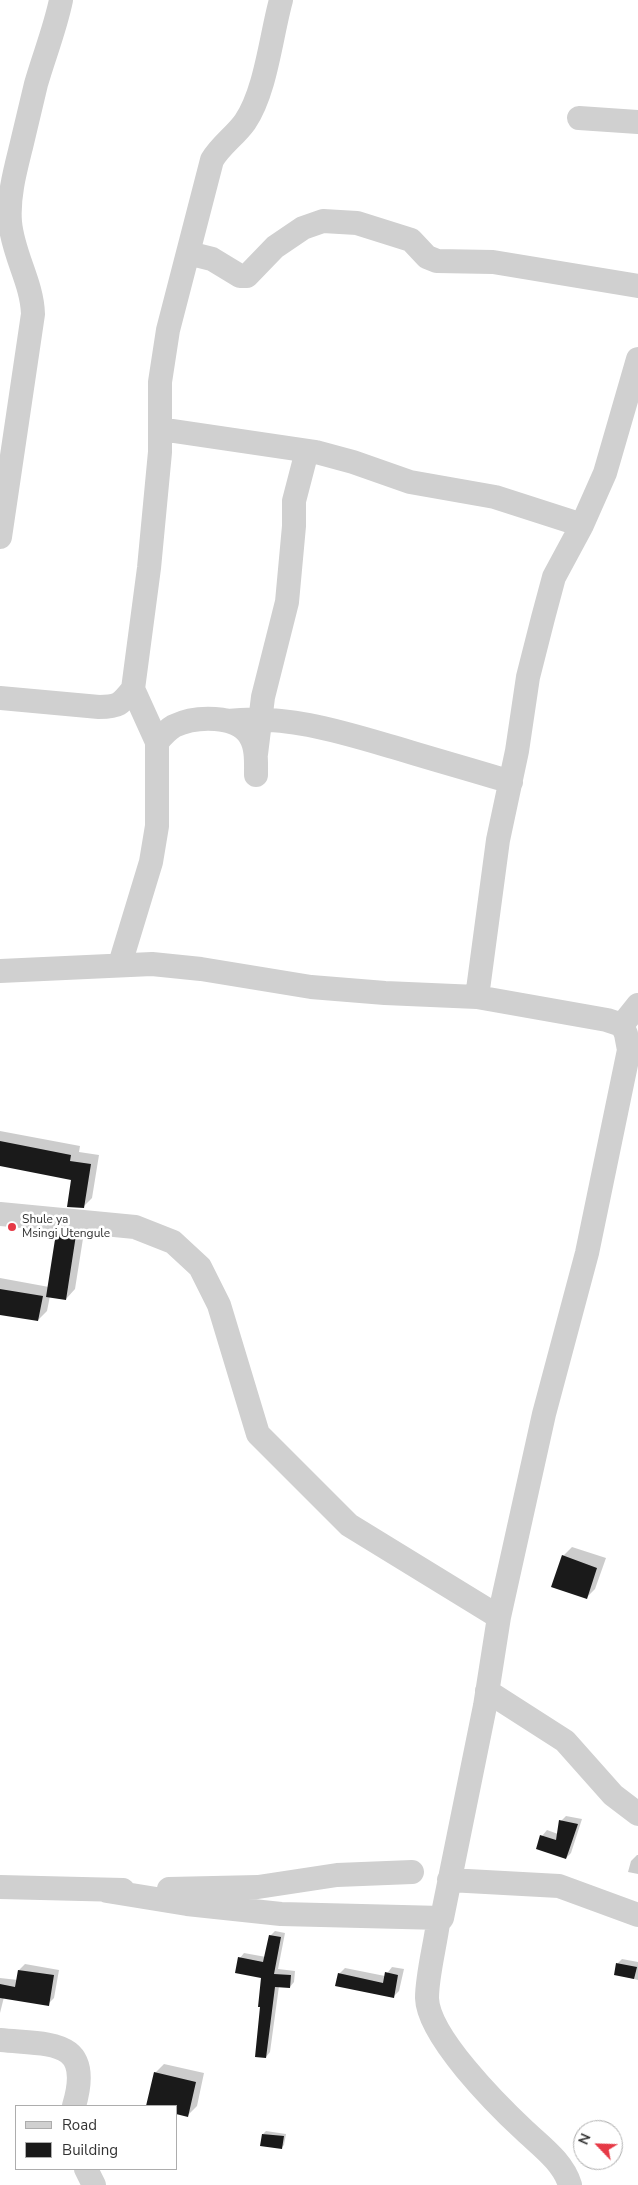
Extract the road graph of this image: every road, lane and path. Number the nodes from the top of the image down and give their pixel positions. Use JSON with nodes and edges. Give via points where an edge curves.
{"nodes":[{"id":1,"x":61,"y":0,"type":"edge"},
{"id":2,"x":281,"y":0,"type":"edge"},
{"id":3,"x":580,"y":118,"type":"dead end"},
{"id":4,"x":638,"y":122,"type":"edge"},
{"id":5,"x":7,"y":178,"type":"edge"},
{"id":6,"x":188,"y":253,"type":"junction"},
{"id":7,"x":638,"y":286,"type":"edge"},
{"id":8,"x":638,"y":359,"type":"edge"},
{"id":9,"x":160,"y":429,"type":"junction"},
{"id":10,"x":307,"y":451,"type":"junction"},
{"id":11,"x":582,"y":525,"type":"junction"},
{"id":12,"x":0,"y":537,"type":"edge"},
{"id":13,"x":133,"y":689,"type":"junction"},
{"id":14,"x":0,"y":698,"type":"edge"},
{"id":15,"x":260,"y":719,"type":"junction"},
{"id":16,"x":228,"y":721,"type":"junction"},
{"id":17,"x":157,"y":742,"type":"junction"},
{"id":18,"x":511,"y":782,"type":"junction"},
{"id":19,"x":120,"y":964,"type":"junction"},
{"id":20,"x":0,"y":971,"type":"edge"},
{"id":21,"x":477,"y":996,"type":"junction"},
{"id":22,"x":638,"y":1005,"type":"edge"},
{"id":23,"x":622,"y":1025,"type":"junction"},
{"id":24,"x":0,"y":1214,"type":"edge"},
{"id":25,"x":499,"y":1618,"type":"junction"},
{"id":26,"x":487,"y":1691,"type":"junction"},
{"id":27,"x":638,"y":1814,"type":"edge"},
{"id":28,"x":412,"y":1872,"type":"dead end"},
{"id":29,"x":449,"y":1880,"type":"junction"},
{"id":30,"x":0,"y":1887,"type":"edge"},
{"id":31,"x":107,"y":1890,"type":"junction"},
{"id":32,"x":638,"y":1915,"type":"edge"},
{"id":33,"x":442,"y":1918,"type":"junction"},
{"id":34,"x":0,"y":2040,"type":"edge"},
{"id":35,"x":74,"y":2105,"type":"edge"},
{"id":36,"x":86,"y":2170,"type":"edge"},
{"id":37,"x":94,"y":2185,"type":"edge"},
{"id":38,"x":570,"y":2185,"type":"edge"}],
"edges":[{"from":1,"to":5,"type":"street"},
{"from":2,"to":6,"type":"street","via":[[261,84],[245,122],[212,160]]},
{"from":3,"to":4,"type":"street"},
{"from":5,"to":12,"type":"street","via":[[10,221],[19,265],[33,298],[33,314]]},
{"from":6,"to":7,"type":"street","via":[[212,259],[240,276],[247,276],[275,247],[302,228],[322,221],[357,223],[411,240],[427,257],[437,261],[493,262]]},
{"from":6,"to":9,"type":"street","via":[[168,330],[160,382]]},
{"from":8,"to":11,"type":"street","via":[[605,473]]},
{"from":9,"to":10,"type":"street"},
{"from":9,"to":13,"type":"street","via":[[150,568]]},
{"from":10,"to":11,"type":"street","via":[[353,462],[410,482],[495,497]]},
{"from":10,"to":15,"type":"street","via":[[294,501],[287,602]]},
{"from":11,"to":18,"type":"street","via":[[554,577],[528,677]]},
{"from":13,"to":14,"type":"street","via":[[115,707]]},
{"from":13,"to":17,"type":"street"},
{"from":15,"to":16,"type":"street"},
{"from":15,"to":16,"type":"street","via":[[256,764],[252,738],[238,723]]},
{"from":15,"to":18,"type":"street","via":[[325,728]]},
{"from":16,"to":17,"type":"street","via":[[199,720],[175,726]]},
{"from":17,"to":19,"type":"street","via":[[157,826],[151,862]]},
{"from":18,"to":21,"type":"street","via":[[498,840]]},
{"from":19,"to":20,"type":"street"},
{"from":19,"to":21,"type":"street","via":[[202,969],[320,987],[385,993]]},
{"from":21,"to":23,"type":"street"},
{"from":22,"to":23,"type":"street"},
{"from":23,"to":25,"type":"street","via":[[629,1050],[587,1253],[544,1414]]},
{"from":24,"to":25,"type":"street","via":[[135,1227],[173,1242],[200,1267],[219,1305],[258,1434],[349,1525]]},
{"from":25,"to":26,"type":"street"},
{"from":26,"to":27,"type":"street","via":[[565,1741],[613,1795]]},
{"from":26,"to":29,"type":"street"},
{"from":28,"to":31,"type":"street","via":[[337,1875],[258,1887]]},
{"from":29,"to":32,"type":"street","via":[[559,1886]]},
{"from":29,"to":33,"type":"street"},
{"from":30,"to":31,"type":"street"},
{"from":31,"to":33,"type":"street","via":[[187,1904],[281,1914]]},
{"from":33,"to":38,"type":"street","via":[[438,1923],[427,1999],[433,2022],[469,2072],[562,2167]]},
{"from":34,"to":35,"type":"street","via":[[53,2045],[71,2053],[78,2066]]},
{"from":36,"to":37,"type":"street"}]}
